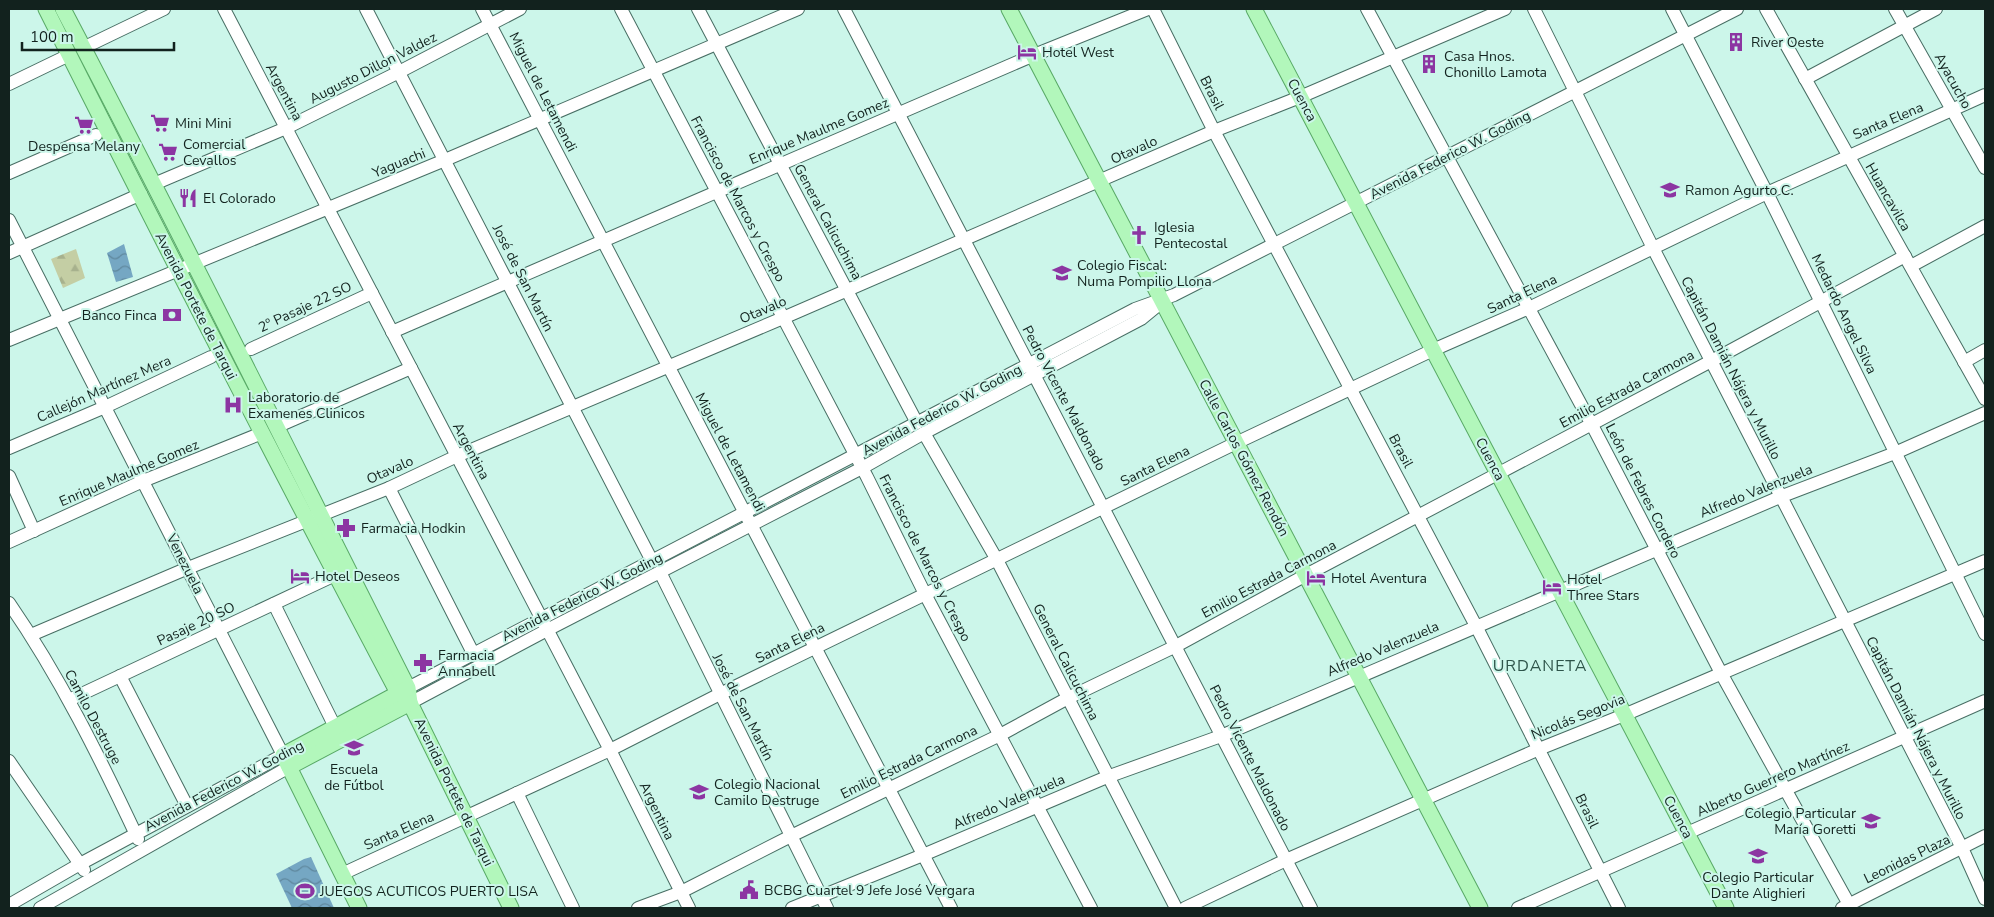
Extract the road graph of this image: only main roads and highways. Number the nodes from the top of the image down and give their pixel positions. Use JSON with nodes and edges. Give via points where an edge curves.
{"nodes":[{"id":1,"x":46,"y":9,"type":"edge"},
{"id":2,"x":63,"y":9,"type":"edge"},
{"id":3,"x":1009,"y":9,"type":"edge"},
{"id":4,"x":1254,"y":9,"type":"edge"},
{"id":5,"x":269,"y":430,"type":"junction"},
{"id":6,"x":314,"y":517,"type":"junction"},
{"id":7,"x":403,"y":690,"type":"junction"},
{"id":8,"x":410,"y":703,"type":"junction"},
{"id":9,"x":286,"y":761,"type":"junction"},
{"id":10,"x":359,"y":908,"type":"edge"},
{"id":11,"x":511,"y":908,"type":"edge"},
{"id":12,"x":1480,"y":908,"type":"edge"},
{"id":13,"x":1726,"y":908,"type":"edge"}],
"edges":[{"from":1,"to":5,"type":"main road","name":"Avenida Portete de Tarqui","via":[[177,270]]},
{"from":2,"to":5,"type":"main road","name":"Avenida Portete de Tarqui","via":[[193,263]]},
{"from":3,"to":12,"type":"main road","name":"Calle Carlos Gómez Rendón"},
{"from":4,"to":13,"type":"main road","name":"Cuenca"},
{"from":5,"to":6,"type":"main road","name":"Avenida Portete de Tarqui"},
{"from":6,"to":7,"type":"main road","name":"Avenida Portete de Tarqui"},
{"from":6,"to":7,"type":"main road","name":"Avenida Portete de Tarqui","via":[[335,575]]},
{"from":7,"to":8,"type":"main road","name":"Avenida Portete de Tarqui"},
{"from":7,"to":9,"type":"main road","name":"Avenida Federico W. Goding","via":[[335,727]]},
{"from":8,"to":9,"type":"main road","name":"Avenida Federico W. Goding"},
{"from":8,"to":11,"type":"main road","name":"Avenida Portete de Tarqui"},
{"from":9,"to":10,"type":"main road","name":"Venezuela"}]}
